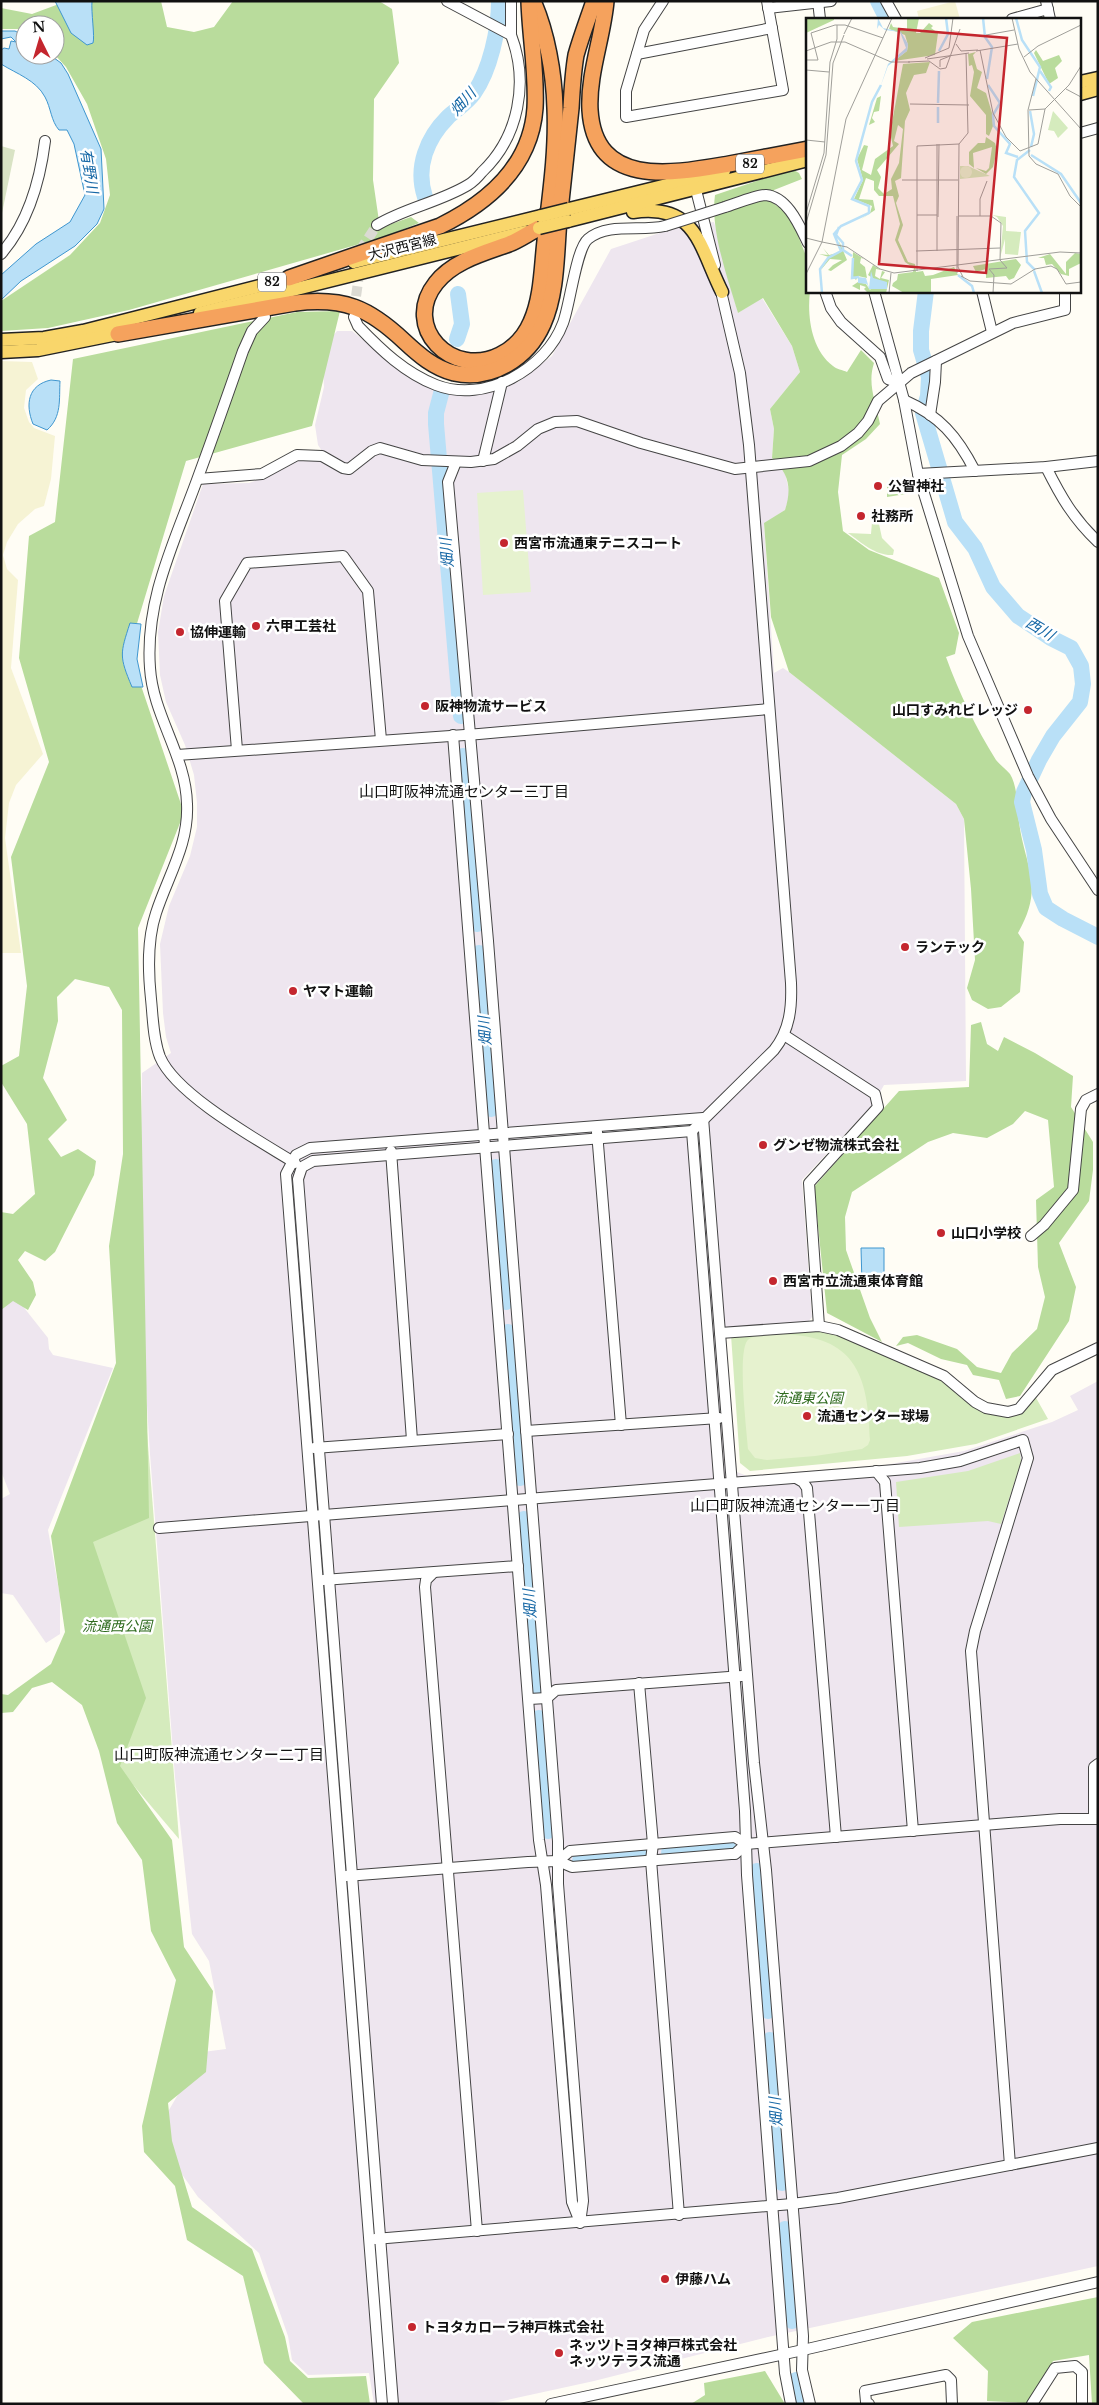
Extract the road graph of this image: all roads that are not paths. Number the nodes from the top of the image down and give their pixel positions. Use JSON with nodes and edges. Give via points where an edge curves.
{"nodes":[{"id":1,"x":447,"y":1,"type":"edge"},
{"id":2,"x":511,"y":1,"type":"edge"},
{"id":3,"x":529,"y":1,"type":"edge"},
{"id":4,"x":533,"y":1,"type":"edge"},
{"id":5,"x":594,"y":1,"type":"edge"},
{"id":6,"x":606,"y":1,"type":"edge"},
{"id":7,"x":663,"y":1,"type":"edge"},
{"id":8,"x":832,"y":1,"type":"edge"},
{"id":9,"x":886,"y":1,"type":"edge"},
{"id":10,"x":818,"y":2,"type":"edge"},
{"id":11,"x":768,"y":5,"type":"edge"},
{"id":12,"x":1048,"y":10,"type":"edge"},
{"id":13,"x":820,"y":18,"type":"edge"},
{"id":14,"x":895,"y":18,"type":"edge"},
{"id":15,"x":1016,"y":18,"type":"edge"},
{"id":16,"x":772,"y":28,"type":"junction"},
{"id":17,"x":511,"y":34,"type":"junction"},
{"id":18,"x":637,"y":54,"type":"junction"},
{"id":19,"x":1098,"y":78,"type":"edge"},
{"id":20,"x":1082,"y":82,"type":"edge"},
{"id":21,"x":1098,"y":89,"type":"edge"},
{"id":22,"x":1082,"y":93,"type":"edge"},
{"id":23,"x":1098,"y":128,"type":"edge"},
{"id":24,"x":1082,"y":132,"type":"edge"},
{"id":25,"x":45,"y":141,"type":"dead end"},
{"id":26,"x":806,"y":149,"type":"edge"},
{"id":27,"x":806,"y":150,"type":"edge"},
{"id":28,"x":806,"y":160,"type":"edge"},
{"id":29,"x":694,"y":184,"type":"junction"},
{"id":30,"x":569,"y":215,"type":"junction"},
{"id":31,"x":540,"y":222,"type":"junction"},
{"id":32,"x":377,"y":225,"type":"tunnel mouth"},
{"id":33,"x":806,"y":239,"type":"edge"},
{"id":34,"x":1,"y":254,"type":"edge"},
{"id":35,"x":289,"y":278,"type":"junction"},
{"id":36,"x":722,"y":292,"type":"junction"},
{"id":37,"x":825,"y":292,"type":"edge"},
{"id":38,"x":874,"y":292,"type":"edge"},
{"id":39,"x":982,"y":292,"type":"edge"},
{"id":40,"x":1065,"y":292,"type":"edge"},
{"id":41,"x":295,"y":303,"type":"junction"},
{"id":42,"x":265,"y":317,"type":"joint"},
{"id":43,"x":354,"y":317,"type":"dead end"},
{"id":44,"x":992,"y":332,"type":"junction"},
{"id":45,"x":118,"y":334,"type":"junction"},
{"id":46,"x":1,"y":340,"type":"edge"},
{"id":47,"x":1,"y":352,"type":"edge"},
{"id":48,"x":934,"y":362,"type":"junction"},
{"id":49,"x":502,"y":382,"type":"junction"},
{"id":50,"x":899,"y":383,"type":"junction"},
{"id":51,"x":904,"y":400,"type":"junction"},
{"id":52,"x":926,"y":411,"type":"junction"},
{"id":53,"x":483,"y":461,"type":"junction"},
{"id":54,"x":1098,"y":461,"type":"edge"},
{"id":55,"x":456,"y":462,"type":"junction"},
{"id":56,"x":1046,"y":467,"type":"junction"},
{"id":57,"x":750,"y":468,"type":"junction"},
{"id":58,"x":975,"y":471,"type":"junction"},
{"id":59,"x":918,"y":474,"type":"junction"},
{"id":60,"x":198,"y":479,"type":"junction"},
{"id":61,"x":1098,"y":542,"type":"edge"},
{"id":62,"x":769,"y":709,"type":"junction"},
{"id":63,"x":470,"y":734,"type":"junction"},
{"id":64,"x":453,"y":735,"type":"junction"},
{"id":65,"x":381,"y":740,"type":"junction"},
{"id":66,"x":237,"y":750,"type":"junction"},
{"id":67,"x":177,"y":755,"type":"junction"},
{"id":68,"x":1098,"y":890,"type":"edge"},
{"id":69,"x":488,"y":941,"type":"junction"},
{"id":70,"x":469,"y":942,"type":"junction"},
{"id":71,"x":784,"y":1035,"type":"junction"},
{"id":72,"x":1098,"y":1094,"type":"edge"},
{"id":73,"x":704,"y":1118,"type":"junction"},
{"id":74,"x":596,"y":1126,"type":"junction"},
{"id":75,"x":692,"y":1131,"type":"junction"},
{"id":76,"x":502,"y":1133,"type":"junction"},
{"id":77,"x":484,"y":1134,"type":"junction"},
{"id":78,"x":597,"y":1139,"type":"junction"},
{"id":79,"x":391,"y":1142,"type":"junction"},
{"id":80,"x":504,"y":1147,"type":"junction"},
{"id":81,"x":485,"y":1148,"type":"junction"},
{"id":82,"x":391,"y":1155,"type":"junction"},
{"id":83,"x":291,"y":1160,"type":"junction"},
{"id":84,"x":302,"y":1168,"type":"junction"},
{"id":85,"x":1031,"y":1236,"type":"dead end"},
{"id":86,"x":516,"y":1315,"type":"junction"},
{"id":87,"x":498,"y":1317,"type":"junction"},
{"id":88,"x":819,"y":1326,"type":"junction"},
{"id":89,"x":720,"y":1333,"type":"junction"},
{"id":90,"x":1098,"y":1348,"type":"edge"},
{"id":91,"x":726,"y":1417,"type":"junction"},
{"id":92,"x":714,"y":1418,"type":"junction"},
{"id":93,"x":621,"y":1425,"type":"junction"},
{"id":94,"x":526,"y":1431,"type":"junction"},
{"id":95,"x":508,"y":1434,"type":"junction"},
{"id":96,"x":412,"y":1440,"type":"junction"},
{"id":97,"x":319,"y":1448,"type":"junction"},
{"id":98,"x":307,"y":1449,"type":"junction"},
{"id":99,"x":876,"y":1472,"type":"junction"},
{"id":100,"x":796,"y":1478,"type":"junction"},
{"id":101,"x":733,"y":1483,"type":"junction"},
{"id":102,"x":720,"y":1484,"type":"junction"},
{"id":103,"x":532,"y":1498,"type":"junction"},
{"id":104,"x":513,"y":1500,"type":"junction"},
{"id":105,"x":324,"y":1516,"type":"junction"},
{"id":106,"x":312,"y":1517,"type":"junction"},
{"id":107,"x":159,"y":1528,"type":"dead end"},
{"id":108,"x":518,"y":1566,"type":"junction"},
{"id":109,"x":433,"y":1573,"type":"junction"},
{"id":110,"x":329,"y":1579,"type":"junction"},
{"id":111,"x":317,"y":1580,"type":"junction"},
{"id":112,"x":735,"y":1676,"type":"junction"},
{"id":113,"x":747,"y":1676,"type":"junction"},
{"id":114,"x":639,"y":1683,"type":"junction"},
{"id":115,"x":547,"y":1698,"type":"junction"},
{"id":116,"x":529,"y":1699,"type":"junction"},
{"id":117,"x":1098,"y":1764,"type":"edge"},
{"id":118,"x":1096,"y":1819,"type":"edge"},
{"id":119,"x":984,"y":1826,"type":"junction"},
{"id":120,"x":913,"y":1831,"type":"junction"},
{"id":121,"x":836,"y":1837,"type":"junction"},
{"id":122,"x":762,"y":1843,"type":"junction"},
{"id":123,"x":653,"y":1844,"type":"junction"},
{"id":124,"x":746,"y":1844,"type":"junction"},
{"id":125,"x":651,"y":1860,"type":"junction"},
{"id":126,"x":542,"y":1861,"type":"junction"},
{"id":127,"x":558,"y":1861,"type":"junction"},
{"id":128,"x":447,"y":1868,"type":"junction"},
{"id":129,"x":353,"y":1876,"type":"junction"},
{"id":130,"x":340,"y":1877,"type":"junction"},
{"id":131,"x":555,"y":1984,"type":"junction"},
{"id":132,"x":566,"y":1984,"type":"junction"},
{"id":133,"x":778,"y":2024,"type":"junction"},
{"id":134,"x":759,"y":2025,"type":"junction"},
{"id":135,"x":563,"y":2098,"type":"junction"},
{"id":136,"x":575,"y":2098,"type":"junction"},
{"id":137,"x":1098,"y":2148,"type":"edge"},
{"id":138,"x":1010,"y":2165,"type":"junction"},
{"id":139,"x":792,"y":2204,"type":"junction"},
{"id":140,"x":773,"y":2207,"type":"junction"},
{"id":141,"x":679,"y":2214,"type":"junction"},
{"id":142,"x":580,"y":2223,"type":"junction"},
{"id":143,"x":477,"y":2231,"type":"junction"},
{"id":144,"x":380,"y":2238,"type":"junction"},
{"id":145,"x":369,"y":2239,"type":"junction"},
{"id":146,"x":1098,"y":2282,"type":"edge"},
{"id":147,"x":803,"y":2350,"type":"junction"},
{"id":148,"x":784,"y":2354,"type":"junction"},
{"id":149,"x":382,"y":2404,"type":"edge"},
{"id":150,"x":393,"y":2404,"type":"edge"},
{"id":151,"x":551,"y":2404,"type":"edge"},
{"id":152,"x":791,"y":2404,"type":"edge"},
{"id":153,"x":810,"y":2404,"type":"edge"},
{"id":154,"x":869,"y":2404,"type":"edge"},
{"id":155,"x":952,"y":2404,"type":"edge"},
{"id":156,"x":1032,"y":2404,"type":"edge"},
{"id":157,"x":1082,"y":2404,"type":"edge"}],
"edges":[{"from":1,"to":17,"type":"street"},
{"from":2,"to":17,"type":"street"},
{"from":3,"to":35,"type":"highway","via":[[535,109],[522,157],[496,190],[462,215],[440,226]]},
{"from":4,"to":31,"type":"highway","via":[[542,21],[555,108],[552,174],[535,312],[522,337],[500,355],[478,361],[447,354],[433,340],[426,322],[427,303],[436,283],[464,262]]},
{"from":5,"to":41,"type":"highway","via":[[576,56],[551,296],[543,324],[530,346],[512,363],[492,371],[456,373],[433,364],[386,324],[364,310],[338,302]]},
{"from":6,"to":26,"type":"highway","via":[[592,78],[590,109],[600,144],[617,161],[640,172],[667,174]]},
{"from":7,"to":18,"type":"street","via":[[644,30]]},
{"from":8,"to":10,"type":"street"},
{"from":9,"to":14,"type":"street"},
{"from":10,"to":11,"type":"street"},
{"from":10,"to":13,"type":"street"},
{"from":11,"to":16,"type":"street"},
{"from":12,"to":15,"type":"street"},
{"from":16,"to":18,"type":"street"},
{"from":16,"to":18,"type":"street","via":[[783,90],[626,117],[626,91]]},
{"from":17,"to":32,"type":"street","via":[[520,78],[518,106],[504,145],[489,166],[469,185]]},
{"from":19,"to":20,"type":"main road"},
{"from":21,"to":22,"type":"main road"},
{"from":23,"to":24,"type":"street"},
{"from":25,"to":34,"type":"street","via":[[37,187],[10,244]]},
{"from":27,"to":29,"type":"main road","name":"大沢西宮線","number":"82"},
{"from":28,"to":29,"type":"main road","name":"大沢西宮線","number":"82"},
{"from":29,"to":30,"type":"main road","name":"大沢西宮線","number":"82"},
{"from":29,"to":36,"type":"street"},
{"from":30,"to":31,"type":"main road","name":"大沢西宮線","number":"82","bridge":true},
{"from":30,"to":36,"type":"main road","via":[[653,210],[678,216],[693,231]]},
{"from":31,"to":35,"type":"main road","name":"大沢西宮線","number":"82"},
{"from":31,"to":45,"type":"main road","name":"大沢西宮線","number":"82"},
{"from":33,"to":49,"type":"street","bridge":true,"via":[[794,213],[766,195],[665,226],[621,229],[589,238],[581,249],[566,314],[557,337],[549,350],[527,371]]},
{"from":35,"to":46,"type":"main road","name":"大沢西宮線","number":"82","via":[[83,331],[44,338]]},
{"from":36,"to":57,"type":"street","via":[[740,373]]},
{"from":37,"to":50,"type":"street","via":[[842,322],[880,357],[888,379]]},
{"from":38,"to":50,"type":"street"},
{"from":39,"to":44,"type":"street"},
{"from":40,"to":44,"type":"street","via":[[1065,310],[1013,323]]},
{"from":41,"to":42,"type":"highway"},
{"from":41,"to":45,"type":"highway"},
{"from":42,"to":60,"type":"street","via":[[247,340]]},
{"from":43,"to":49,"type":"street","via":[[358,326],[408,372],[437,386],[466,389]]},
{"from":44,"to":48,"type":"street"},
{"from":45,"to":47,"type":"main road","name":"大沢西宮線","number":"82","via":[[38,350]]},
{"from":48,"to":50,"type":"street"},
{"from":48,"to":52,"type":"street","via":[[935,382]]},
{"from":49,"to":53,"type":"street"},
{"from":50,"to":51,"type":"street"},
{"from":50,"to":57,"type":"street","via":[[878,402],[858,433],[841,446],[809,461]]},
{"from":51,"to":52,"type":"street"},
{"from":51,"to":59,"type":"street"},
{"from":52,"to":58,"type":"street","via":[[950,430]]},
{"from":53,"to":55,"type":"street"},
{"from":53,"to":57,"type":"street","via":[[494,460],[538,429],[554,422],[577,421],[723,466]]},
{"from":54,"to":56,"type":"street"},
{"from":55,"to":60,"type":"street","via":[[422,460],[380,448],[349,469],[322,456],[297,455],[262,474]]},
{"from":55,"to":63,"type":"street","via":[[448,482]]},
{"from":56,"to":58,"type":"street"},
{"from":56,"to":61,"type":"street","via":[[1066,506]]},
{"from":57,"to":62,"type":"street"},
{"from":58,"to":59,"type":"street"},
{"from":59,"to":68,"type":"street","via":[[968,636],[1028,776],[1051,820]]},
{"from":60,"to":67,"type":"street","via":[[159,584],[148,637],[153,689]]},
{"from":62,"to":63,"type":"street"},
{"from":62,"to":71,"type":"street","via":[[791,983],[791,1011]]},
{"from":63,"to":64,"type":"street"},
{"from":63,"to":69,"type":"street"},
{"from":64,"to":65,"type":"street"},
{"from":64,"to":70,"type":"street"},
{"from":65,"to":66,"type":"street"},
{"from":65,"to":66,"type":"street","via":[[368,591],[343,556],[333,556],[247,563],[225,601]]},
{"from":66,"to":67,"type":"street"},
{"from":67,"to":83,"type":"street","via":[[186,786],[187,822],[180,855],[155,915],[151,933],[149,968],[156,1045],[166,1068],[182,1088]]},
{"from":69,"to":70,"type":"street"},
{"from":69,"to":76,"type":"street"},
{"from":70,"to":77,"type":"street"},
{"from":71,"to":73,"type":"street","via":[[768,1056]]},
{"from":71,"to":88,"type":"street","via":[[875,1094],[878,1100],[878,1107],[809,1183]]},
{"from":72,"to":85,"type":"street","via":[[1086,1100],[1081,1109],[1073,1190]]},
{"from":73,"to":74,"type":"street"},
{"from":73,"to":75,"type":"street"},
{"from":73,"to":89,"type":"street"},
{"from":74,"to":76,"type":"street"},
{"from":74,"to":78,"type":"street"},
{"from":75,"to":78,"type":"street"},
{"from":75,"to":92,"type":"street"},
{"from":76,"to":77,"type":"street"},
{"from":76,"to":80,"type":"street"},
{"from":77,"to":79,"type":"street"},
{"from":77,"to":81,"type":"street"},
{"from":78,"to":80,"type":"street"},
{"from":78,"to":93,"type":"street"},
{"from":79,"to":82,"type":"street"},
{"from":79,"to":83,"type":"street","via":[[310,1148]]},
{"from":80,"to":81,"type":"street"},
{"from":80,"to":86,"type":"street"},
{"from":81,"to":82,"type":"street"},
{"from":81,"to":87,"type":"street"},
{"from":82,"to":84,"type":"street","via":[[313,1161]]},
{"from":82,"to":96,"type":"street"},
{"from":83,"to":84,"type":"street"},
{"from":83,"to":98,"type":"street","via":[[286,1181]]},
{"from":84,"to":97,"type":"street","via":[[298,1178]]},
{"from":86,"to":87,"type":"street"},
{"from":86,"to":94,"type":"street"},
{"from":87,"to":95,"type":"street"},
{"from":88,"to":89,"type":"street"},
{"from":88,"to":90,"type":"street","via":[[838,1330],[944,1376],[975,1402],[1008,1412],[1019,1409],[1052,1370]]},
{"from":89,"to":91,"type":"street"},
{"from":91,"to":92,"type":"street"},
{"from":91,"to":101,"type":"street"},
{"from":92,"to":93,"type":"street"},
{"from":92,"to":102,"type":"street"},
{"from":93,"to":94,"type":"street"},
{"from":94,"to":103,"type":"street"},
{"from":95,"to":96,"type":"street"},
{"from":95,"to":104,"type":"street"},
{"from":96,"to":97,"type":"street"},
{"from":97,"to":98,"type":"street"},
{"from":97,"to":105,"type":"street"},
{"from":98,"to":106,"type":"street"},
{"from":99,"to":100,"type":"street"},
{"from":99,"to":119,"type":"street","via":[[960,1461],[1023,1440],[1028,1458],[974,1631],[971,1651]]},
{"from":99,"to":120,"type":"street","via":[[885,1482]]},
{"from":100,"to":101,"type":"street"},
{"from":100,"to":121,"type":"street","via":[[807,1488]]},
{"from":101,"to":102,"type":"street"},
{"from":101,"to":113,"type":"street"},
{"from":102,"to":103,"type":"street"},
{"from":102,"to":112,"type":"street"},
{"from":103,"to":104,"type":"street"},
{"from":103,"to":115,"type":"street"},
{"from":104,"to":105,"type":"street"},
{"from":104,"to":108,"type":"street"},
{"from":105,"to":106,"type":"street"},
{"from":105,"to":110,"type":"street"},
{"from":106,"to":107,"type":"street"},
{"from":106,"to":111,"type":"street"},
{"from":108,"to":109,"type":"street"},
{"from":108,"to":116,"type":"street"},
{"from":109,"to":110,"type":"street"},
{"from":109,"to":128,"type":"street","via":[[426,1580],[425,1587]]},
{"from":110,"to":111,"type":"street"},
{"from":110,"to":129,"type":"street"},
{"from":111,"to":130,"type":"street"},
{"from":112,"to":113,"type":"street"},
{"from":112,"to":114,"type":"street"},
{"from":112,"to":124,"type":"street"},
{"from":113,"to":122,"type":"street"},
{"from":114,"to":115,"type":"street","via":[[556,1690]]},
{"from":114,"to":123,"type":"street"},
{"from":115,"to":116,"type":"street"},
{"from":115,"to":127,"type":"street"},
{"from":116,"to":126,"type":"street"},
{"from":117,"to":118,"type":"street","via":[[1094,1767]]},
{"from":118,"to":119,"type":"street"},
{"from":119,"to":120,"type":"street"},
{"from":119,"to":138,"type":"street"},
{"from":120,"to":121,"type":"street"},
{"from":121,"to":122,"type":"street"},
{"from":122,"to":124,"type":"street"},
{"from":122,"to":133,"type":"street"},
{"from":123,"to":124,"type":"street","via":[[735,1838]]},
{"from":123,"to":125,"type":"street"},
{"from":123,"to":127,"type":"street","via":[[570,1850]]},
{"from":124,"to":125,"type":"street","via":[[735,1854]]},
{"from":124,"to":134,"type":"street"},
{"from":125,"to":127,"type":"street","via":[[572,1866]]},
{"from":125,"to":141,"type":"street"},
{"from":126,"to":127,"type":"street"},
{"from":126,"to":128,"type":"street"},
{"from":126,"to":131,"type":"street"},
{"from":127,"to":132,"type":"street"},
{"from":128,"to":129,"type":"street"},
{"from":128,"to":143,"type":"street"},
{"from":129,"to":130,"type":"street"},
{"from":129,"to":144,"type":"street"},
{"from":130,"to":145,"type":"street"},
{"from":131,"to":132,"type":"street"},
{"from":131,"to":135,"type":"street"},
{"from":132,"to":136,"type":"street"},
{"from":133,"to":134,"type":"street"},
{"from":133,"to":139,"type":"street"},
{"from":134,"to":140,"type":"street"},
{"from":135,"to":136,"type":"street"},
{"from":135,"to":142,"type":"street","via":[[572,2202]]},
{"from":136,"to":142,"type":"street","via":[[583,2201]]},
{"from":137,"to":138,"type":"street"},
{"from":138,"to":139,"type":"street"},
{"from":139,"to":140,"type":"street"},
{"from":139,"to":147,"type":"street"},
{"from":140,"to":141,"type":"street"},
{"from":140,"to":148,"type":"street"},
{"from":141,"to":142,"type":"street"},
{"from":142,"to":143,"type":"street"},
{"from":143,"to":144,"type":"street"},
{"from":144,"to":145,"type":"street"},
{"from":144,"to":150,"type":"street"},
{"from":145,"to":149,"type":"street"},
{"from":146,"to":147,"type":"street"},
{"from":147,"to":148,"type":"street"},
{"from":147,"to":153,"type":"street","via":[[802,2370]]},
{"from":148,"to":151,"type":"street"},
{"from":148,"to":152,"type":"street","via":[[786,2389]]},
{"from":154,"to":155,"type":"street","via":[[865,2391],[946,2375],[951,2380]]},
{"from":156,"to":157,"type":"street","via":[[1055,2368],[1075,2366],[1082,2372]]}]}
